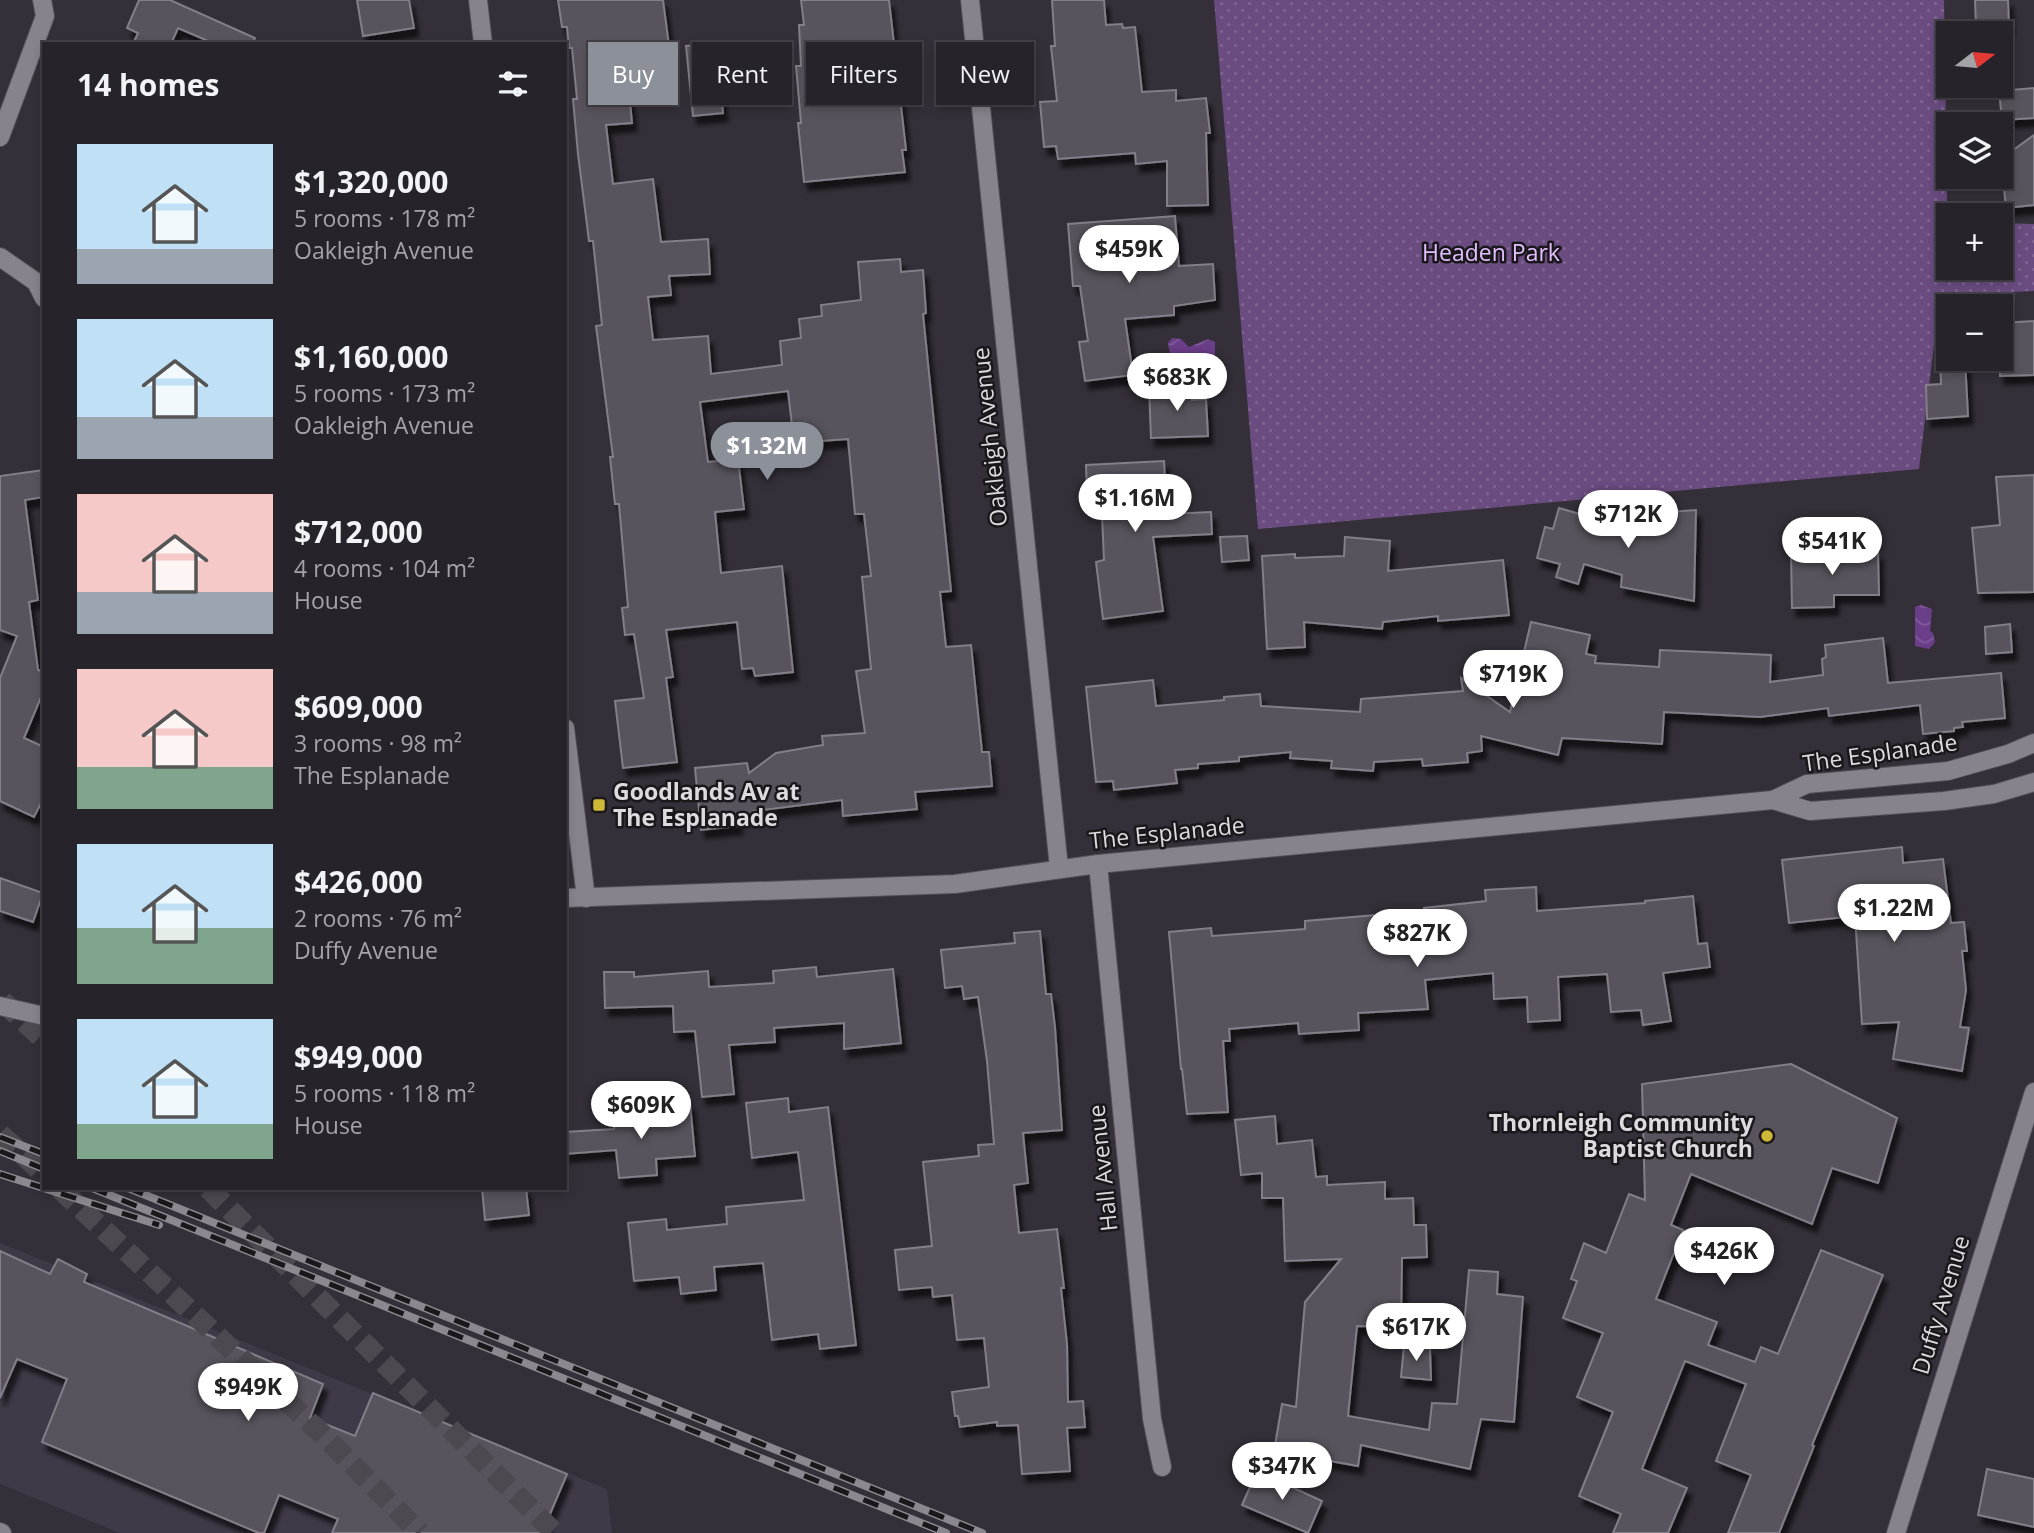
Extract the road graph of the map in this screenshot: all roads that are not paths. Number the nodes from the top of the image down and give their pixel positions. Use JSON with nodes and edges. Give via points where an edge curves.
{"nodes":[{"id":1,"x":43,"y":0,"type":"edge"},
{"id":2,"x":478,"y":0,"type":"edge"},
{"id":3,"x":970,"y":0,"type":"edge"},
{"id":4,"x":483,"y":42,"type":"edge"},
{"id":5,"x":0,"y":137,"type":"edge"},
{"id":6,"x":0,"y":257,"type":"edge"},
{"id":7,"x":42,"y":294,"type":"edge"},
{"id":8,"x":2034,"y":743,"type":"edge"},
{"id":9,"x":567,"y":744,"type":"edge"},
{"id":10,"x":2034,"y":782,"type":"edge"},
{"id":11,"x":1773,"y":800,"type":"junction"},
{"id":12,"x":1098,"y":864,"type":"junction"},
{"id":13,"x":1059,"y":868,"type":"junction"},
{"id":14,"x":567,"y":898,"type":"edge"},
{"id":15,"x":586,"y":898,"type":"junction"},
{"id":16,"x":0,"y":1006,"type":"edge"},
{"id":17,"x":42,"y":1016,"type":"edge"},
{"id":18,"x":2034,"y":1092,"type":"edge"},
{"id":19,"x":1162,"y":1466,"type":"dead end"},
{"id":20,"x":1896,"y":1533,"type":"edge"}],
"edges":[{"from":1,"to":5,"type":"main road","via":[[45,16]]},
{"from":2,"to":4,"type":"main road"},
{"from":3,"to":13,"type":"main road","name":"Oakleigh Avenue"},
{"from":6,"to":7,"type":"main road","via":[[36,282]]},
{"from":8,"to":11,"type":"main road","name":"The Esplanade","via":[[1948,771],[1807,784]]},
{"from":9,"to":15,"type":"main road"},
{"from":10,"to":11,"type":"main road","name":"The Esplanade","via":[[1944,801],[1810,811]]},
{"from":11,"to":12,"type":"main road","name":"The Esplanade"},
{"from":12,"to":13,"type":"main road","name":"The Esplanade"},
{"from":12,"to":19,"type":"main road","name":"Hall Avenue","via":[[1153,1419]]},
{"from":13,"to":15,"type":"main road","name":"The Esplanade","via":[[955,884]]},
{"from":14,"to":15,"type":"main road","name":"The Esplanade"},
{"from":16,"to":17,"type":"main road"},
{"from":18,"to":20,"type":"main road","name":"Duffy Avenue"}]}
